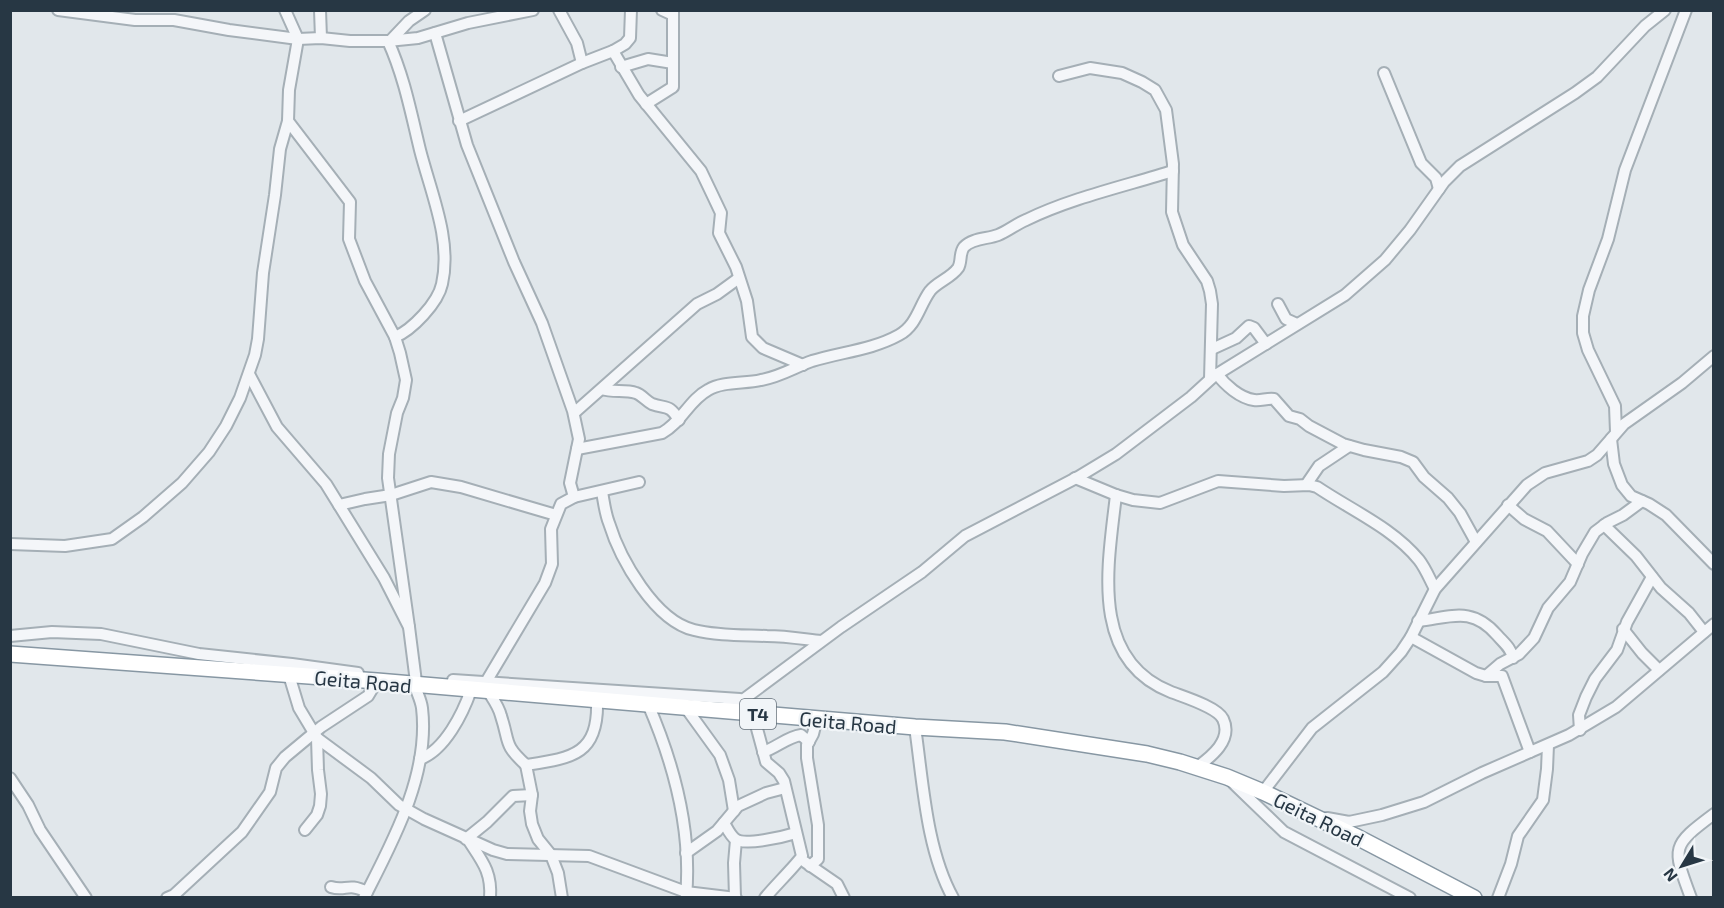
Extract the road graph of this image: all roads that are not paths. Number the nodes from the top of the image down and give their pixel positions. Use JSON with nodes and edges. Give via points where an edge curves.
{"nodes":[{"id":1,"x":58,"y":10,"type":"edge"},
{"id":2,"x":285,"y":10,"type":"edge"},
{"id":3,"x":320,"y":10,"type":"edge"},
{"id":4,"x":425,"y":10,"type":"edge"},
{"id":5,"x":533,"y":10,"type":"edge"},
{"id":6,"x":559,"y":10,"type":"edge"},
{"id":7,"x":631,"y":10,"type":"edge"},
{"id":8,"x":662,"y":10,"type":"edge"},
{"id":9,"x":1665,"y":10,"type":"edge"},
{"id":10,"x":1686,"y":10,"type":"edge"},
{"id":11,"x":673,"y":13,"type":"edge"},
{"id":12,"x":407,"y":16,"type":"edge"},
{"id":13,"x":435,"y":33,"type":"junction"},
{"id":14,"x":321,"y":38,"type":"junction"},
{"id":15,"x":298,"y":39,"type":"junction"},
{"id":16,"x":390,"y":40,"type":"junction"},
{"id":17,"x":613,"y":51,"type":"junction"},
{"id":18,"x":582,"y":63,"type":"junction"},
{"id":19,"x":673,"y":63,"type":"junction"},
{"id":20,"x":621,"y":67,"type":"junction"},
{"id":21,"x":1384,"y":73,"type":"dead end"},
{"id":22,"x":1059,"y":76,"type":"dead end"},
{"id":23,"x":646,"y":104,"type":"junction"},
{"id":24,"x":288,"y":121,"type":"junction"},
{"id":25,"x":459,"y":121,"type":"junction"},
{"id":26,"x":1173,"y":171,"type":"junction"},
{"id":27,"x":1439,"y":189,"type":"junction"},
{"id":28,"x":739,"y":278,"type":"junction"},
{"id":29,"x":1278,"y":304,"type":"dead end"},
{"id":30,"x":1297,"y":324,"type":"junction"},
{"id":31,"x":395,"y":337,"type":"junction"},
{"id":32,"x":1266,"y":344,"type":"junction"},
{"id":33,"x":1212,"y":349,"type":"junction"},
{"id":34,"x":1713,"y":356,"type":"edge"},
{"id":35,"x":802,"y":365,"type":"junction"},
{"id":36,"x":249,"y":374,"type":"junction"},
{"id":37,"x":1214,"y":377,"type":"junction"},
{"id":38,"x":602,"y":389,"type":"junction"},
{"id":39,"x":574,"y":413,"type":"junction"},
{"id":40,"x":679,"y":420,"type":"junction"},
{"id":41,"x":1613,"y":435,"type":"junction"},
{"id":42,"x":1349,"y":446,"type":"junction"},
{"id":43,"x":577,"y":449,"type":"junction"},
{"id":44,"x":1075,"y":478,"type":"junction"},
{"id":45,"x":639,"y":482,"type":"dead end"},
{"id":46,"x":1306,"y":485,"type":"junction"},
{"id":47,"x":602,"y":492,"type":"junction"},
{"id":48,"x":391,"y":495,"type":"junction"},
{"id":49,"x":1116,"y":495,"type":"junction"},
{"id":50,"x":574,"y":497,"type":"junction"},
{"id":51,"x":1642,"y":501,"type":"junction"},
{"id":52,"x":339,"y":505,"type":"junction"},
{"id":53,"x":1508,"y":505,"type":"junction"},
{"id":54,"x":556,"y":515,"type":"junction"},
{"id":55,"x":1604,"y":525,"type":"junction"},
{"id":56,"x":1476,"y":542,"type":"junction"},
{"id":57,"x":10,"y":544,"type":"edge"},
{"id":58,"x":1578,"y":564,"type":"junction"},
{"id":59,"x":1713,"y":564,"type":"edge"},
{"id":60,"x":1652,"y":578,"type":"junction"},
{"id":61,"x":1435,"y":589,"type":"junction"},
{"id":62,"x":1418,"y":621,"type":"junction"},
{"id":63,"x":1713,"y":624,"type":"edge"},
{"id":64,"x":409,"y":627,"type":"junction"},
{"id":65,"x":1623,"y":629,"type":"junction"},
{"id":66,"x":1704,"y":632,"type":"junction"},
{"id":67,"x":10,"y":636,"type":"edge"},
{"id":68,"x":1411,"y":637,"type":"junction"},
{"id":69,"x":822,"y":641,"type":"junction"},
{"id":70,"x":10,"y":654,"type":"edge"},
{"id":71,"x":1513,"y":658,"type":"junction"},
{"id":72,"x":1659,"y":670,"type":"junction"},
{"id":73,"x":289,"y":675,"type":"junction"},
{"id":74,"x":1486,"y":676,"type":"junction"},
{"id":75,"x":376,"y":681,"type":"junction"},
{"id":76,"x":415,"y":684,"type":"junction"},
{"id":77,"x":487,"y":686,"type":"junction"},
{"id":78,"x":471,"y":690,"type":"junction"},
{"id":79,"x":744,"y":699,"type":"junction"},
{"id":80,"x":597,"y":700,"type":"junction"},
{"id":81,"x":648,"y":704,"type":"junction"},
{"id":82,"x":686,"y":708,"type":"junction"},
{"id":83,"x":717,"y":711,"type":"junction"},
{"id":84,"x":753,"y":714,"type":"junction"},
{"id":85,"x":817,"y":718,"type":"junction"},
{"id":86,"x":915,"y":727,"type":"junction"},
{"id":87,"x":1580,"y":730,"type":"junction"},
{"id":88,"x":315,"y":735,"type":"junction"},
{"id":89,"x":809,"y":741,"type":"junction"},
{"id":90,"x":1548,"y":745,"type":"junction"},
{"id":91,"x":763,"y":752,"type":"junction"},
{"id":92,"x":1530,"y":752,"type":"junction"},
{"id":93,"x":420,"y":759,"type":"junction"},
{"id":94,"x":526,"y":765,"type":"junction"},
{"id":95,"x":1197,"y":767,"type":"junction"},
{"id":96,"x":1227,"y":777,"type":"junction"},
{"id":97,"x":10,"y":778,"type":"edge"},
{"id":98,"x":785,"y":788,"type":"junction"},
{"id":99,"x":1263,"y":792,"type":"junction"},
{"id":100,"x":532,"y":795,"type":"junction"},
{"id":101,"x":405,"y":808,"type":"junction"},
{"id":102,"x":734,"y":811,"type":"junction"},
{"id":103,"x":1713,"y":813,"type":"edge"},
{"id":104,"x":1315,"y":816,"type":"junction"},
{"id":105,"x":723,"y":823,"type":"junction"},
{"id":106,"x":305,"y":830,"type":"dead end"},
{"id":107,"x":796,"y":833,"type":"junction"},
{"id":108,"x":467,"y":840,"type":"junction"},
{"id":109,"x":736,"y":840,"type":"junction"},
{"id":110,"x":686,"y":853,"type":"junction"},
{"id":111,"x":551,"y":855,"type":"junction"},
{"id":112,"x":801,"y":857,"type":"junction"},
{"id":113,"x":810,"y":866,"type":"junction"},
{"id":114,"x":332,"y":887,"type":"dead end"},
{"id":115,"x":366,"y":895,"type":"edge"},
{"id":116,"x":686,"y":895,"type":"edge"},
{"id":117,"x":86,"y":897,"type":"edge"},
{"id":118,"x":167,"y":897,"type":"edge"},
{"id":119,"x":490,"y":897,"type":"edge"},
{"id":120,"x":562,"y":897,"type":"edge"},
{"id":121,"x":735,"y":897,"type":"edge"},
{"id":122,"x":765,"y":897,"type":"edge"},
{"id":123,"x":844,"y":897,"type":"edge"},
{"id":124,"x":953,"y":897,"type":"edge"},
{"id":125,"x":1410,"y":897,"type":"edge"},
{"id":126,"x":1474,"y":897,"type":"edge"},
{"id":127,"x":1498,"y":897,"type":"edge"},
{"id":128,"x":1692,"y":897,"type":"edge"}],
"edges":[{"from":1,"to":15,"type":"street","via":[[135,20],[174,20]]},
{"from":2,"to":15,"type":"street"},
{"from":3,"to":14,"type":"street"},
{"from":4,"to":12,"type":"street"},
{"from":5,"to":13,"type":"street"},
{"from":6,"to":18,"type":"street"},
{"from":7,"to":17,"type":"street","via":[[630,38]]},
{"from":8,"to":11,"type":"street"},
{"from":9,"to":27,"type":"street","via":[[1589,82],[1461,166]]},
{"from":10,"to":41,"type":"street","via":[[1628,160],[1583,316],[1588,350],[1615,406]]},
{"from":11,"to":19,"type":"street"},
{"from":12,"to":16,"type":"street"},
{"from":13,"to":16,"type":"street"},
{"from":13,"to":25,"type":"street"},
{"from":14,"to":15,"type":"street"},
{"from":14,"to":16,"type":"street"},
{"from":15,"to":24,"type":"street"},
{"from":16,"to":31,"type":"street","via":[[444,249],[442,287],[414,326]]},
{"from":17,"to":18,"type":"street"},
{"from":17,"to":20,"type":"street"},
{"from":18,"to":25,"type":"street"},
{"from":19,"to":20,"type":"street","via":[[648,59]]},
{"from":19,"to":23,"type":"street","via":[[673,87]]},
{"from":20,"to":23,"type":"street"},
{"from":21,"to":27,"type":"street","via":[[1421,163],[1434,175]]},
{"from":22,"to":26,"type":"street","via":[[1090,68],[1122,73],[1155,90],[1166,110]]},
{"from":23,"to":28,"type":"street","via":[[701,171],[721,213],[719,233]]},
{"from":24,"to":31,"type":"street","via":[[350,202],[349,239],[364,281]]},
{"from":24,"to":36,"type":"street","via":[[280,149],[258,339]]},
{"from":25,"to":39,"type":"street","via":[[498,226],[542,323]]},
{"from":26,"to":33,"type":"street","via":[[1172,212],[1176,227],[1210,291]]},
{"from":26,"to":35,"type":"street","via":[[1067,204],[996,236],[970,243],[962,250],[957,270],[930,290],[909,327],[899,335],[862,350]]},
{"from":27,"to":30,"type":"street","via":[[1385,260],[1345,295]]},
{"from":28,"to":35,"type":"street","via":[[752,337],[763,348]]},
{"from":28,"to":38,"type":"street","via":[[697,304]]},
{"from":29,"to":30,"type":"street","via":[[1286,319]]},
{"from":30,"to":32,"type":"street"},
{"from":31,"to":48,"type":"street","via":[[406,380],[389,454]]},
{"from":32,"to":33,"type":"street","via":[[1249,326],[1235,339]]},
{"from":32,"to":37,"type":"street"},
{"from":33,"to":37,"type":"street"},
{"from":34,"to":41,"type":"street"},
{"from":35,"to":40,"type":"street","via":[[763,380],[707,390]]},
{"from":36,"to":52,"type":"street","via":[[277,427]]},
{"from":36,"to":57,"type":"street","via":[[226,426],[209,452],[182,483],[126,530],[112,539],[94,543]]},
{"from":37,"to":42,"type":"street","via":[[1253,400],[1274,399],[1289,416]]},
{"from":37,"to":44,"type":"street","via":[[1139,438]]},
{"from":38,"to":39,"type":"street"},
{"from":38,"to":40,"type":"street","via":[[637,393],[649,402],[666,406]]},
{"from":39,"to":43,"type":"street"},
{"from":40,"to":43,"type":"street","via":[[662,433]]},
{"from":41,"to":51,"type":"street","via":[[1614,464],[1622,485]]},
{"from":41,"to":53,"type":"street","via":[[1588,461],[1545,473]]},
{"from":42,"to":46,"type":"street","via":[[1316,469]]},
{"from":42,"to":56,"type":"street","via":[[1413,462],[1460,513]]},
{"from":43,"to":50,"type":"street","via":[[570,483]]},
{"from":44,"to":49,"type":"street"},
{"from":44,"to":69,"type":"street","via":[[965,536],[922,572]]},
{"from":45,"to":47,"type":"street"},
{"from":46,"to":49,"type":"street","via":[[1218,481],[1160,503]]},
{"from":46,"to":61,"type":"street","via":[[1317,487],[1384,529],[1420,561]]},
{"from":47,"to":50,"type":"street"},
{"from":47,"to":69,"type":"street","via":[[619,550],[655,604],[678,625],[730,635]]},
{"from":48,"to":52,"type":"street"},
{"from":48,"to":54,"type":"street","via":[[431,482]]},
{"from":48,"to":64,"type":"street"},
{"from":49,"to":95,"type":"street","via":[[1108,602],[1118,644],[1130,664],[1148,681],[1222,718],[1222,744]]},
{"from":50,"to":54,"type":"street","via":[[561,504]]},
{"from":51,"to":55,"type":"street"},
{"from":51,"to":59,"type":"street","via":[[1666,515]]},
{"from":52,"to":64,"type":"street"},
{"from":53,"to":56,"type":"street"},
{"from":53,"to":58,"type":"street","via":[[1547,531]]},
{"from":54,"to":77,"type":"street","via":[[551,529],[552,564],[545,582]]},
{"from":55,"to":58,"type":"street","via":[[1595,532]]},
{"from":55,"to":60,"type":"street"},
{"from":56,"to":61,"type":"street"},
{"from":58,"to":71,"type":"street","via":[[1570,582],[1548,608],[1534,638]]},
{"from":60,"to":65,"type":"street"},
{"from":60,"to":66,"type":"street"},
{"from":61,"to":62,"type":"street"},
{"from":62,"to":68,"type":"street"},
{"from":62,"to":71,"type":"street","via":[[1476,618],[1508,646]]},
{"from":63,"to":66,"type":"street"},
{"from":64,"to":76,"type":"street"},
{"from":65,"to":72,"type":"street"},
{"from":65,"to":87,"type":"street","via":[[1617,650],[1586,697]]},
{"from":66,"to":72,"type":"street"},
{"from":67,"to":76,"type":"street","via":[[51,632],[101,634],[199,654],[302,665]]},
{"from":68,"to":74,"type":"street"},
{"from":68,"to":99,"type":"street","via":[[1383,672],[1312,728]]},
{"from":69,"to":79,"type":"street"},
{"from":70,"to":73,"type":"highway","name":"Geita Road","number":"T4"},
{"from":71,"to":74,"type":"street"},
{"from":72,"to":87,"type":"street","via":[[1616,707]]},
{"from":73,"to":75,"type":"highway","name":"Geita Road","number":"T4"},
{"from":73,"to":88,"type":"street","via":[[299,708]]},
{"from":74,"to":92,"type":"street","via":[[1502,676]]},
{"from":75,"to":76,"type":"highway","name":"Geita Road","number":"T4"},
{"from":75,"to":88,"type":"street","via":[[368,696]]},
{"from":76,"to":77,"type":"street","via":[[432,679]]},
{"from":76,"to":78,"type":"highway","name":"Geita Road","number":"T4"},
{"from":76,"to":93,"type":"street","via":[[422,706]]},
{"from":77,"to":78,"type":"highway","name":"Geita Road","number":"T4"},
{"from":77,"to":79,"type":"street"},
{"from":77,"to":80,"type":"highway","name":"Geita Road","number":"T4"},
{"from":77,"to":94,"type":"street","via":[[501,714],[511,752]]},
{"from":78,"to":93,"type":"street","via":[[444,741]]},
{"from":79,"to":83,"type":"street"},
{"from":80,"to":81,"type":"highway","name":"Geita Road","number":"T4"},
{"from":80,"to":94,"type":"street","via":[[596,726],[583,748],[569,757]]},
{"from":81,"to":82,"type":"highway","name":"Geita Road","number":"T4"},
{"from":81,"to":110,"type":"street","via":[[669,759]]},
{"from":82,"to":83,"type":"highway","name":"Geita Road","number":"T4"},
{"from":82,"to":102,"type":"street","via":[[720,755]]},
{"from":83,"to":84,"type":"highway","name":"Geita Road","number":"T4"},
{"from":84,"to":85,"type":"highway","name":"Geita Road","number":"T4"},
{"from":84,"to":91,"type":"street"},
{"from":85,"to":86,"type":"highway","name":"Geita Road","number":"T4"},
{"from":85,"to":89,"type":"street"},
{"from":86,"to":95,"type":"highway","name":"Geita Road","number":"T4","via":[[1005,732],[1146,754]]},
{"from":86,"to":124,"type":"street","via":[[935,850]]},
{"from":87,"to":90,"type":"street"},
{"from":88,"to":101,"type":"street"},
{"from":88,"to":106,"type":"street","via":[[320,806]]},
{"from":88,"to":118,"type":"street","via":[[276,768],[270,792],[242,832],[174,895]]},
{"from":89,"to":91,"type":"street","via":[[795,736]]},
{"from":89,"to":113,"type":"street","via":[[807,758],[819,850],[819,860]]},
{"from":90,"to":92,"type":"street"},
{"from":90,"to":127,"type":"street","via":[[1543,800],[1518,836]]},
{"from":91,"to":98,"type":"street","via":[[766,762],[782,777]]},
{"from":92,"to":104,"type":"street","via":[[1424,802],[1382,815],[1349,822]]},
{"from":93,"to":101,"type":"street"},
{"from":94,"to":100,"type":"street"},
{"from":95,"to":96,"type":"highway","name":"Geita Road","number":"T4"},
{"from":96,"to":99,"type":"highway","name":"Geita Road","number":"T4"},
{"from":96,"to":125,"type":"street","via":[[1284,832]]},
{"from":97,"to":117,"type":"street"},
{"from":98,"to":102,"type":"street","via":[[752,798]]},
{"from":98,"to":107,"type":"street"},
{"from":99,"to":104,"type":"highway","name":"Geita Road","number":"T4"},
{"from":100,"to":108,"type":"street","via":[[513,796]]},
{"from":100,"to":111,"type":"street","via":[[531,824]]},
{"from":101,"to":108,"type":"street"},
{"from":101,"to":115,"type":"street"},
{"from":102,"to":105,"type":"street"},
{"from":103,"to":128,"type":"street","via":[[1686,835],[1678,852]]},
{"from":104,"to":126,"type":"highway","name":"Geita Road","number":"T4"},
{"from":105,"to":109,"type":"street"},
{"from":105,"to":110,"type":"street"},
{"from":107,"to":109,"type":"street"},
{"from":107,"to":112,"type":"street"},
{"from":108,"to":111,"type":"street","via":[[507,854]]},
{"from":108,"to":119,"type":"street","via":[[486,867],[491,881]]},
{"from":109,"to":121,"type":"street"},
{"from":110,"to":116,"type":"street"},
{"from":111,"to":116,"type":"street","via":[[589,856]]},
{"from":111,"to":120,"type":"street"},
{"from":112,"to":113,"type":"street"},
{"from":112,"to":122,"type":"street"},
{"from":113,"to":123,"type":"street","via":[[837,884]]},
{"from":114,"to":115,"type":"street","via":[[355,886]]},
{"from":116,"to":121,"type":"street"}]}
